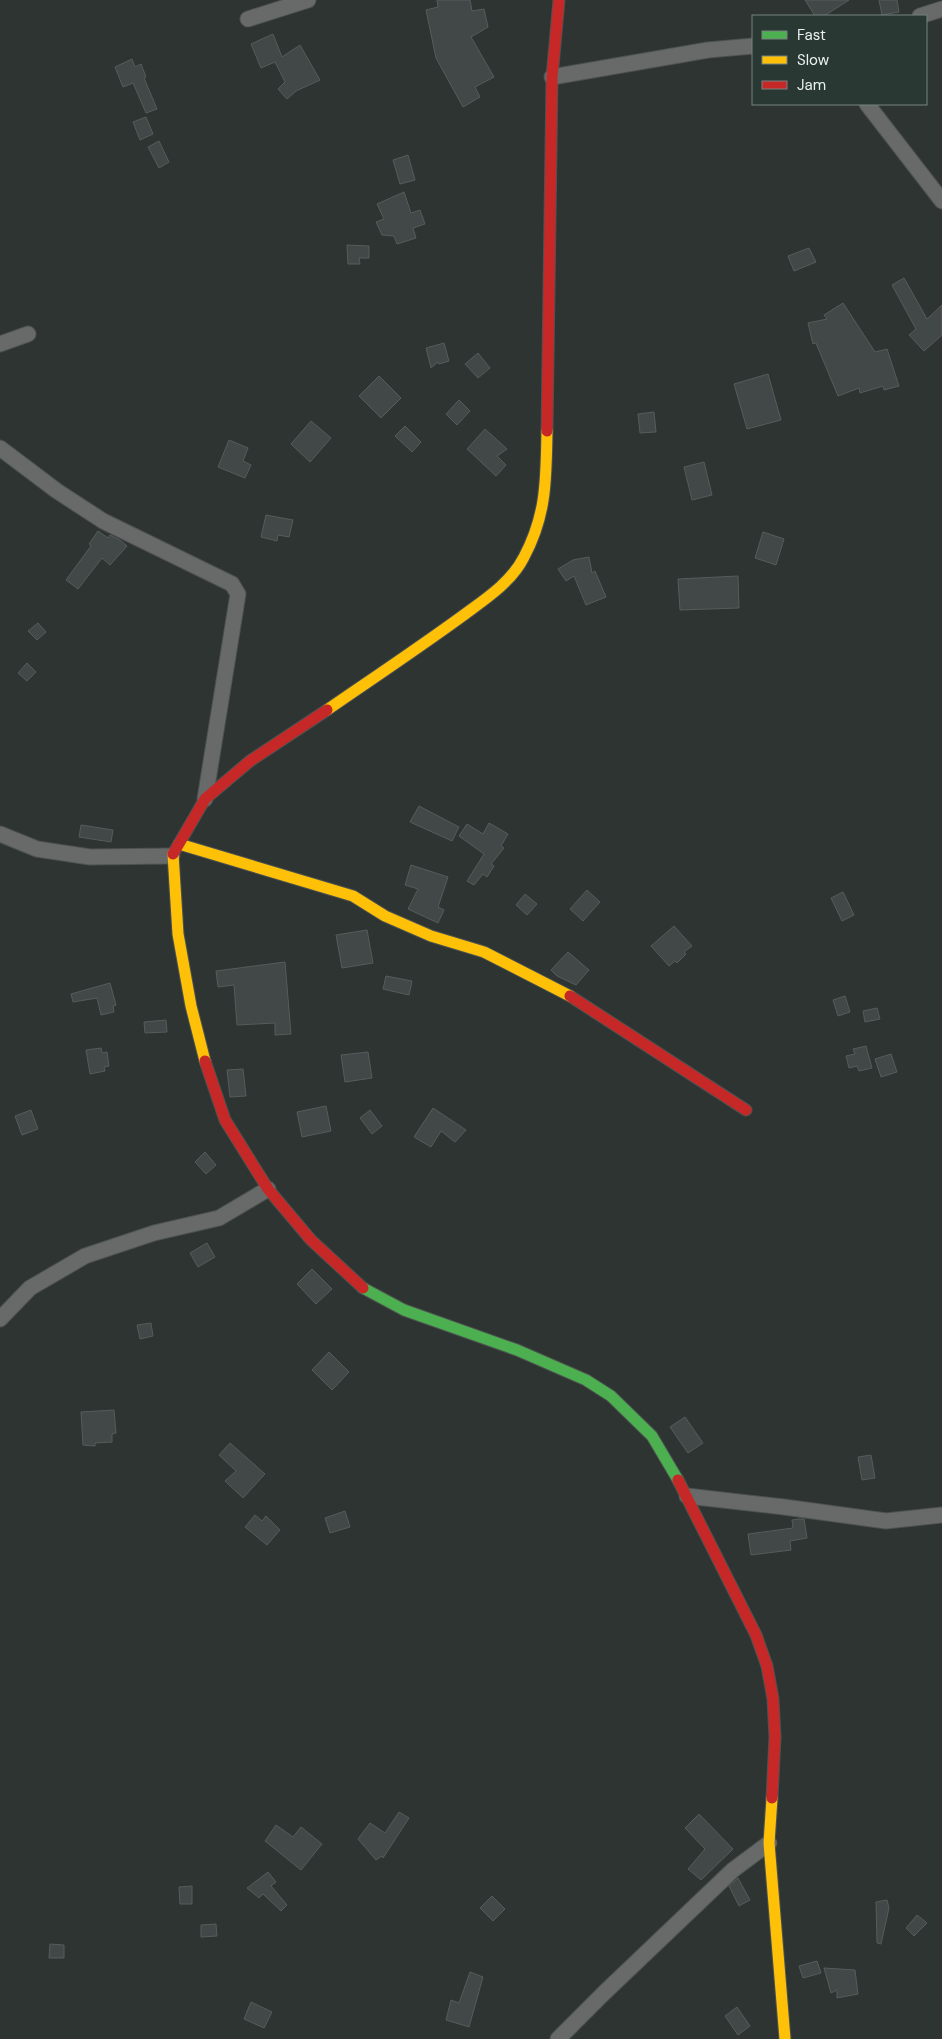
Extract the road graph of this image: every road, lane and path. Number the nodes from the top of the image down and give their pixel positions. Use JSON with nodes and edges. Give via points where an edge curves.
{"nodes":[{"id":1,"x":308,"y":0,"type":"edge"},
{"id":2,"x":559,"y":0,"type":"edge"},
{"id":3,"x":942,"y":9,"type":"edge"},
{"id":4,"x":923,"y":15,"type":"edge"},
{"id":5,"x":248,"y":19,"type":"dead end"},
{"id":6,"x":752,"y":46,"type":"edge"},
{"id":7,"x":552,"y":77,"type":"junction"},
{"id":8,"x":868,"y":105,"type":"edge"},
{"id":9,"x":942,"y":201,"type":"edge"},
{"id":10,"x":28,"y":334,"type":"dead end"},
{"id":11,"x":0,"y":344,"type":"edge"},
{"id":12,"x":0,"y":448,"type":"edge"},
{"id":13,"x":205,"y":799,"type":"junction"},
{"id":14,"x":0,"y":834,"type":"edge"},
{"id":15,"x":175,"y":850,"type":"junction"},
{"id":16,"x":746,"y":1110,"type":"dead end"},
{"id":17,"x":268,"y":1189,"type":"junction"},
{"id":18,"x":0,"y":1319,"type":"edge"},
{"id":19,"x":687,"y":1496,"type":"junction"},
{"id":20,"x":942,"y":1515,"type":"edge"},
{"id":21,"x":768,"y":1843,"type":"junction"},
{"id":22,"x":558,"y":2039,"type":"edge"},
{"id":23,"x":785,"y":2039,"type":"edge"}],
"edges":[{"from":1,"to":5,"type":"street"},
{"from":2,"to":7,"type":"street"},
{"from":3,"to":4,"type":"street"},
{"from":6,"to":7,"type":"street","via":[[708,50]]},
{"from":7,"to":13,"type":"street","via":[[546,490],[537,528],[524,558],[492,594],[430,640],[250,761]]},
{"from":8,"to":9,"type":"street"},
{"from":10,"to":11,"type":"street"},
{"from":12,"to":13,"type":"street","via":[[103,521],[236,588],[238,594]]},
{"from":13,"to":15,"type":"street"},
{"from":14,"to":15,"type":"street","via":[[37,849],[90,857]]},
{"from":15,"to":16,"type":"street","via":[[353,896],[385,916],[430,936],[484,952],[578,1000]]},
{"from":15,"to":17,"type":"street","via":[[178,934],[203,1055],[224,1120]]},
{"from":17,"to":18,"type":"street","via":[[219,1218],[154,1233],[86,1256],[30,1288]]},
{"from":17,"to":19,"type":"street","via":[[311,1240],[360,1287],[404,1310],[517,1350],[586,1380],[611,1396],[652,1436]]},
{"from":19,"to":20,"type":"street","via":[[886,1521]]},
{"from":19,"to":21,"type":"street","via":[[756,1634],[767,1666],[774,1699],[775,1736]]},
{"from":21,"to":22,"type":"street","via":[[733,1870]]},
{"from":21,"to":23,"type":"street"}]}
